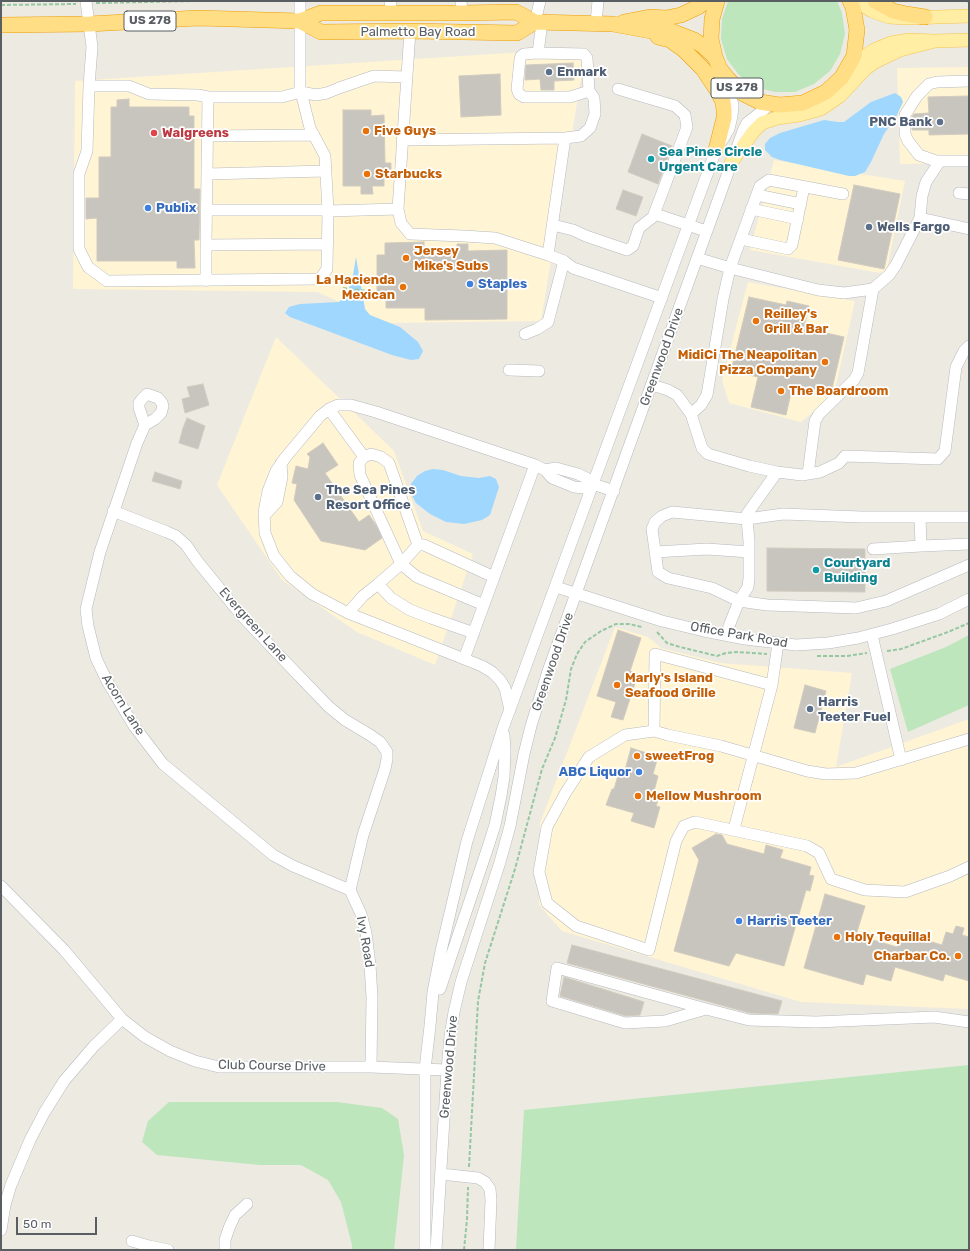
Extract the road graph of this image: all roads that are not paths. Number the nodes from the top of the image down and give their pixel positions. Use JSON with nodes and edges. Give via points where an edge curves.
{"nodes":[{"id":1,"x":300,"y":1,"type":"edge"},
{"id":2,"x":540,"y":1,"type":"edge"},
{"id":3,"x":598,"y":1,"type":"edge"},
{"id":4,"x":689,"y":1,"type":"edge"},
{"id":5,"x":706,"y":1,"type":"edge"},
{"id":6,"x":717,"y":1,"type":"edge"},
{"id":7,"x":850,"y":1,"type":"edge"},
{"id":8,"x":856,"y":1,"type":"edge"},
{"id":9,"x":875,"y":1,"type":"edge"},
{"id":10,"x":86,"y":2,"type":"edge"},
{"id":11,"x":391,"y":7,"type":"edge"},
{"id":12,"x":461,"y":7,"type":"edge"},
{"id":13,"x":498,"y":7,"type":"edge"},
{"id":14,"x":969,"y":16,"type":"edge"},
{"id":15,"x":925,"y":17,"type":"junction"},
{"id":16,"x":300,"y":21,"type":"junction"},
{"id":17,"x":539,"y":22,"type":"junction"},
{"id":18,"x":89,"y":24,"type":"junction"},
{"id":19,"x":596,"y":24,"type":"junction"},
{"id":20,"x":613,"y":24,"type":"junction"},
{"id":21,"x":1,"y":25,"type":"edge"},
{"id":22,"x":410,"y":30,"type":"junction"},
{"id":23,"x":969,"y":40,"type":"edge"},
{"id":24,"x":934,"y":41,"type":"junction"},
{"id":25,"x":538,"y":53,"type":"junction"},
{"id":26,"x":715,"y":58,"type":"junction"},
{"id":27,"x":847,"y":68,"type":"junction"},
{"id":28,"x":407,"y":77,"type":"junction"},
{"id":29,"x":728,"y":79,"type":"junction"},
{"id":30,"x":969,"y":81,"type":"edge"},
{"id":31,"x":89,"y":86,"type":"junction"},
{"id":32,"x":618,"y":89,"type":"dead end"},
{"id":33,"x":589,"y":91,"type":"junction"},
{"id":34,"x":301,"y":92,"type":"junction"},
{"id":35,"x":208,"y":97,"type":"junction"},
{"id":36,"x":771,"y":104,"type":"junction"},
{"id":37,"x":314,"y":135,"type":"junction"},
{"id":38,"x":207,"y":136,"type":"junction"},
{"id":39,"x":565,"y":138,"type":"junction"},
{"id":40,"x":402,"y":140,"type":"junction"},
{"id":41,"x":716,"y":150,"type":"junction"},
{"id":42,"x":969,"y":160,"type":"edge"},
{"id":43,"x":940,"y":161,"type":"junction"},
{"id":44,"x":731,"y":163,"type":"junction"},
{"id":45,"x":326,"y":172,"type":"junction"},
{"id":46,"x":207,"y":174,"type":"junction"},
{"id":47,"x":804,"y":187,"type":"junction"},
{"id":48,"x":843,"y":194,"type":"dead end"},
{"id":49,"x":757,"y":195,"type":"junction"},
{"id":50,"x":801,"y":204,"type":"junction"},
{"id":51,"x":398,"y":209,"type":"junction"},
{"id":52,"x":752,"y":209,"type":"junction"},
{"id":53,"x":206,"y":210,"type":"junction"},
{"id":54,"x":328,"y":211,"type":"junction"},
{"id":55,"x":655,"y":214,"type":"junction"},
{"id":56,"x":920,"y":218,"type":"junction"},
{"id":57,"x":798,"y":219,"type":"junction"},
{"id":58,"x":553,"y":225,"type":"junction"},
{"id":59,"x":688,"y":225,"type":"junction"},
{"id":60,"x":969,"y":229,"type":"edge"},
{"id":61,"x":706,"y":231,"type":"junction"},
{"id":62,"x":741,"y":239,"type":"junction"},
{"id":63,"x":328,"y":244,"type":"junction"},
{"id":64,"x":206,"y":245,"type":"junction"},
{"id":65,"x":548,"y":255,"type":"junction"},
{"id":66,"x":697,"y":258,"type":"junction"},
{"id":67,"x":564,"y":261,"type":"junction"},
{"id":68,"x":730,"y":268,"type":"junction"},
{"id":69,"x":206,"y":281,"type":"junction"},
{"id":70,"x":873,"y":289,"type":"junction"},
{"id":71,"x":662,"y":298,"type":"junction"},
{"id":72,"x":525,"y":334,"type":"dead end"},
{"id":73,"x":969,"y":346,"type":"edge"},
{"id":74,"x":509,"y":370,"type":"dead end"},
{"id":75,"x":539,"y":371,"type":"dead end"},
{"id":76,"x":652,"y":385,"type":"junction"},
{"id":77,"x":329,"y":409,"type":"junction"},
{"id":78,"x":691,"y":414,"type":"junction"},
{"id":79,"x":145,"y":425,"type":"dead end"},
{"id":80,"x":364,"y":457,"type":"junction"},
{"id":81,"x":540,"y":467,"type":"junction"},
{"id":82,"x":777,"y":472,"type":"junction"},
{"id":83,"x":808,"y":474,"type":"junction"},
{"id":84,"x":593,"y":484,"type":"junction"},
{"id":85,"x":614,"y":491,"type":"junction"},
{"id":86,"x":113,"y":511,"type":"junction"},
{"id":87,"x":920,"y":517,"type":"junction"},
{"id":88,"x":969,"y":517,"type":"edge"},
{"id":89,"x":747,"y":520,"type":"junction"},
{"id":90,"x":969,"y":544,"type":"edge"},
{"id":91,"x":418,"y":546,"type":"junction"},
{"id":92,"x":921,"y":546,"type":"junction"},
{"id":93,"x":873,"y":548,"type":"dead end"},
{"id":94,"x":655,"y":552,"type":"junction"},
{"id":95,"x":749,"y":552,"type":"junction"},
{"id":96,"x":401,"y":564,"type":"junction"},
{"id":97,"x":969,"y":565,"type":"edge"},
{"id":98,"x":494,"y":577,"type":"junction"},
{"id":99,"x":378,"y":584,"type":"junction"},
{"id":100,"x":556,"y":587,"type":"junction"},
{"id":101,"x":576,"y":594,"type":"junction"},
{"id":102,"x":969,"y":599,"type":"edge"},
{"id":103,"x":739,"y":601,"type":"junction"},
{"id":104,"x":484,"y":605,"type":"junction"},
{"id":105,"x":348,"y":613,"type":"junction"},
{"id":106,"x":474,"y":633,"type":"junction"},
{"id":107,"x":872,"y":635,"type":"junction"},
{"id":108,"x":727,"y":636,"type":"junction"},
{"id":109,"x":778,"y":643,"type":"junction"},
{"id":110,"x":464,"y":659,"type":"junction"},
{"id":111,"x":772,"y":685,"type":"junction"},
{"id":112,"x":510,"y":710,"type":"junction"},
{"id":113,"x":504,"y":728,"type":"junction"},
{"id":114,"x":654,"y":731,"type":"junction"},
{"id":115,"x":969,"y":739,"type":"edge"},
{"id":116,"x":754,"y":755,"type":"junction"},
{"id":117,"x":901,"y":760,"type":"junction"},
{"id":118,"x":734,"y":829,"type":"junction"},
{"id":119,"x":969,"y":867,"type":"edge"},
{"id":120,"x":1,"y":886,"type":"edge"},
{"id":121,"x":350,"y":890,"type":"junction"},
{"id":122,"x":706,"y":1009,"type":"junction"},
{"id":123,"x":122,"y":1019,"type":"junction"},
{"id":124,"x":969,"y":1022,"type":"edge"},
{"id":125,"x":430,"y":1026,"type":"junction"},
{"id":126,"x":371,"y":1067,"type":"junction"},
{"id":127,"x":425,"y":1068,"type":"junction"},
{"id":128,"x":447,"y":1070,"type":"junction"},
{"id":129,"x":441,"y":1174,"type":"junction"},
{"id":130,"x":247,"y":1204,"type":"dead end"},
{"id":131,"x":1,"y":1230,"type":"edge"},
{"id":132,"x":132,"y":1241,"type":"dead end"},
{"id":133,"x":168,"y":1250,"type":"edge"},
{"id":134,"x":226,"y":1250,"type":"edge"},
{"id":135,"x":425,"y":1250,"type":"edge"},
{"id":136,"x":436,"y":1250,"type":"edge"},
{"id":137,"x":489,"y":1250,"type":"edge"}],
"edges":[{"from":1,"to":16,"type":"street"},
{"from":2,"to":17,"type":"street"},
{"from":3,"to":19,"type":"street"},
{"from":4,"to":20,"type":"highway"},
{"from":5,"to":20,"type":"highway","number":"US 278","via":[[681,15],[666,18],[650,17]]},
{"from":6,"to":26,"type":"highway","number":"US 278","via":[[711,25]]},
{"from":7,"to":27,"type":"highway","number":"US 278","via":[[857,30],[854,56]]},
{"from":8,"to":15,"type":"main road","via":[[872,11],[889,17]]},
{"from":9,"to":15,"type":"highway","via":[[892,10]]},
{"from":10,"to":18,"type":"street"},
{"from":11,"to":12,"type":"highway","name":"Palmetto Bay Road","number":"US 278"},
{"from":11,"to":16,"type":"highway","name":"Palmetto Bay Road","number":"US 278","via":[[322,13]]},
{"from":12,"to":13,"type":"highway","name":"Palmetto Bay Road","number":"US 278"},
{"from":13,"to":17,"type":"highway","name":"Palmetto Bay Road","number":"US 278"},
{"from":14,"to":15,"type":"main road"},
{"from":16,"to":18,"type":"highway","name":"Palmetto Bay Road","number":"US 278","via":[[198,18]]},
{"from":16,"to":22,"type":"highway","name":"Palmetto Bay Road","number":"US 278","via":[[321,32]]},
{"from":16,"to":34,"type":"street"},
{"from":17,"to":19,"type":"highway","name":"Palmetto Bay Road","number":"US 278"},
{"from":17,"to":22,"type":"highway","name":"Palmetto Bay Road","number":"US 278","via":[[517,33]]},
{"from":17,"to":25,"type":"street"},
{"from":18,"to":21,"type":"highway","name":"Palmetto Bay Road","number":"US 278"},
{"from":18,"to":31,"type":"street","via":[[92,47]]},
{"from":19,"to":20,"type":"highway","name":"Palmetto Bay Road","number":"US 278"},
{"from":20,"to":26,"type":"highway","number":"US 278","via":[[651,31],[671,30],[694,40]]},
{"from":20,"to":41,"type":"highway","via":[[670,40],[703,69],[723,102],[724,118]]},
{"from":22,"to":28,"type":"street"},
{"from":23,"to":24,"type":"main road"},
{"from":24,"to":27,"type":"main road","via":[[910,40],[891,43],[874,50]]},
{"from":24,"to":44,"type":"main road","via":[[900,50],[875,62],[840,96],[821,109],[762,123]]},
{"from":25,"to":33,"type":"street","via":[[584,54],[587,58]]},
{"from":25,"to":33,"type":"street","via":[[521,56],[517,89],[519,94],[524,97],[570,97]]},
{"from":26,"to":29,"type":"highway","number":"US 278"},
{"from":27,"to":36,"type":"highway","number":"US 278","via":[[826,92],[803,103]]},
{"from":28,"to":34,"type":"street","via":[[374,76],[327,93],[316,95]]},
{"from":28,"to":40,"type":"street"},
{"from":29,"to":36,"type":"highway","number":"US 278","via":[[742,93],[760,102]]},
{"from":29,"to":41,"type":"street","name":"Greenwood Drive","via":[[733,106],[732,116],[729,129]]},
{"from":30,"to":43,"type":"street","via":[[929,84],[917,96],[904,116],[908,142],[919,154]]},
{"from":31,"to":35,"type":"street","via":[[129,86],[148,94]]},
{"from":31,"to":69,"type":"street","via":[[87,151],[79,174],[79,249],[88,266],[107,281]]},
{"from":32,"to":55,"type":"street","via":[[675,106],[685,115],[687,127]]},
{"from":33,"to":39,"type":"street","via":[[594,98],[595,114],[590,128],[581,136]]},
{"from":34,"to":35,"type":"street","via":[[282,97]]},
{"from":34,"to":37,"type":"street"},
{"from":35,"to":38,"type":"street"},
{"from":36,"to":44,"type":"street","name":"Greenwood Drive","via":[[747,124]]},
{"from":37,"to":38,"type":"street"},
{"from":37,"to":45,"type":"street","via":[[325,156]]},
{"from":38,"to":46,"type":"street"},
{"from":39,"to":40,"type":"street"},
{"from":39,"to":58,"type":"street"},
{"from":40,"to":51,"type":"street"},
{"from":41,"to":59,"type":"street","name":"Greenwood Drive"},
{"from":42,"to":43,"type":"street"},
{"from":43,"to":56,"type":"street","via":[[926,182]]},
{"from":44,"to":61,"type":"street","name":"Greenwood Drive"},
{"from":45,"to":46,"type":"street"},
{"from":45,"to":54,"type":"street"},
{"from":46,"to":53,"type":"street"},
{"from":47,"to":48,"type":"street"},
{"from":47,"to":49,"type":"street","via":[[769,180],[760,186]]},
{"from":47,"to":50,"type":"street"},
{"from":49,"to":50,"type":"street"},
{"from":49,"to":52,"type":"street"},
{"from":50,"to":57,"type":"street"},
{"from":51,"to":54,"type":"street"},
{"from":51,"to":65,"type":"street","via":[[400,223],[410,234],[496,238]]},
{"from":52,"to":57,"type":"street"},
{"from":52,"to":62,"type":"street"},
{"from":53,"to":54,"type":"street"},
{"from":53,"to":64,"type":"street"},
{"from":54,"to":63,"type":"street"},
{"from":55,"to":58,"type":"street","via":[[639,228],[634,246],[627,250]]},
{"from":55,"to":59,"type":"street"},
{"from":56,"to":60,"type":"street"},
{"from":56,"to":70,"type":"street","via":[[896,265]]},
{"from":57,"to":62,"type":"street","via":[[792,245],[788,249]]},
{"from":58,"to":65,"type":"street"},
{"from":59,"to":61,"type":"street"},
{"from":59,"to":71,"type":"street","name":"Greenwood Drive"},
{"from":61,"to":66,"type":"street","name":"Greenwood Drive"},
{"from":62,"to":68,"type":"street"},
{"from":63,"to":64,"type":"street"},
{"from":63,"to":69,"type":"street","via":[[328,269],[320,279]]},
{"from":64,"to":69,"type":"street"},
{"from":65,"to":67,"type":"street"},
{"from":66,"to":68,"type":"street"},
{"from":66,"to":76,"type":"street","name":"Greenwood Drive"},
{"from":67,"to":71,"type":"street","via":[[573,268]]},
{"from":67,"to":72,"type":"street","via":[[548,322]]},
{"from":68,"to":70,"type":"street","via":[[818,290],[844,293]]},
{"from":68,"to":78,"type":"street","via":[[707,395]]},
{"from":70,"to":83,"type":"street","via":[[858,373],[815,420]]},
{"from":71,"to":84,"type":"street","name":"Greenwood Drive"},
{"from":73,"to":83,"type":"street","via":[[956,367],[945,451],[938,459],[846,456],[839,463],[820,472]]},
{"from":74,"to":75,"type":"street"},
{"from":76,"to":78,"type":"street","via":[[677,395]]},
{"from":76,"to":85,"type":"street","name":"Greenwood Drive"},
{"from":77,"to":80,"type":"street"},
{"from":77,"to":81,"type":"street","via":[[338,405],[351,405]]},
{"from":77,"to":105,"type":"street","via":[[320,416],[276,471],[268,491],[264,512],[265,533],[274,556],[290,576],[312,594]]},
{"from":78,"to":82,"type":"street","via":[[702,448],[708,454]]},
{"from":79,"to":86,"type":"street","name":"Acorn Lane"},
{"from":80,"to":91,"type":"street","via":[[371,454],[381,457],[389,464]]},
{"from":80,"to":96,"type":"street","via":[[359,463],[360,475]]},
{"from":81,"to":84,"type":"street","via":[[552,478],[574,487],[584,488]]},
{"from":81,"to":98,"type":"street"},
{"from":82,"to":83,"type":"street"},
{"from":82,"to":89,"type":"street","via":[[747,514]]},
{"from":84,"to":85,"type":"street"},
{"from":84,"to":100,"type":"street","name":"Greenwood Drive"},
{"from":85,"to":101,"type":"street","name":"Greenwood Drive"},
{"from":86,"to":121,"type":"street","name":"Acorn Lane","via":[[100,552],[86,616],[96,658],[134,726],[163,764],[273,855]]},
{"from":86,"to":121,"type":"street","name":"Evergreen Lane","via":[[176,536],[242,616],[329,707],[380,742],[387,752],[385,769],[363,835]]},
{"from":87,"to":88,"type":"street"},
{"from":87,"to":89,"type":"street","via":[[783,514]]},
{"from":87,"to":92,"type":"street"},
{"from":89,"to":94,"type":"street","via":[[672,512],[662,516],[652,529]]},
{"from":89,"to":95,"type":"street"},
{"from":90,"to":92,"type":"street"},
{"from":91,"to":96,"type":"street"},
{"from":91,"to":98,"type":"street","via":[[424,545]]},
{"from":92,"to":93,"type":"street"},
{"from":94,"to":95,"type":"street","via":[[707,549]]},
{"from":94,"to":103,"type":"street","via":[[658,572],[668,578],[712,588]]},
{"from":95,"to":103,"type":"street","via":[[748,587]]},
{"from":96,"to":99,"type":"street"},
{"from":96,"to":104,"type":"street","via":[[416,577]]},
{"from":97,"to":103,"type":"street","via":[[886,601],[856,608],[767,605]]},
{"from":98,"to":104,"type":"street"},
{"from":99,"to":105,"type":"street"},
{"from":99,"to":106,"type":"street","via":[[391,598],[410,610]]},
{"from":100,"to":101,"type":"street","name":"Office Park Road"},
{"from":100,"to":112,"type":"street","name":"Greenwood Drive"},
{"from":101,"to":108,"type":"street","name":"Office Park Road","via":[[662,621]]},
{"from":101,"to":128,"type":"street","name":"Greenwood Drive","via":[[542,689],[524,754],[510,826],[461,982],[450,1036]]},
{"from":102,"to":107,"type":"street","name":"Office Park Road","via":[[939,614]]},
{"from":103,"to":108,"type":"street"},
{"from":104,"to":106,"type":"street"},
{"from":105,"to":110,"type":"street"},
{"from":106,"to":110,"type":"street"},
{"from":107,"to":109,"type":"street","name":"Office Park Road","via":[[828,643]]},
{"from":107,"to":117,"type":"street"},
{"from":108,"to":109,"type":"street","name":"Office Park Road"},
{"from":109,"to":111,"type":"street"},
{"from":110,"to":112,"type":"street","via":[[492,672],[500,680],[505,688]]},
{"from":111,"to":114,"type":"street","via":[[655,654]]},
{"from":111,"to":116,"type":"street"},
{"from":112,"to":113,"type":"street","name":"Greenwood Drive"},
{"from":113,"to":125,"type":"street","name":"Greenwood Drive","via":[[467,841],[441,951]]},
{"from":113,"to":125,"type":"street","name":"Greenwood Drive","via":[[504,777],[495,825],[442,980]]},
{"from":114,"to":116,"type":"street"},
{"from":114,"to":118,"type":"street","via":[[625,735],[589,757],[566,792],[547,827],[539,872],[548,903],[576,926],[649,950],[676,841],[684,826],[695,822]]},
{"from":115,"to":117,"type":"street"},
{"from":116,"to":117,"type":"street","via":[[826,774],[856,773]]},
{"from":116,"to":118,"type":"street"},
{"from":118,"to":119,"type":"street","via":[[807,846],[819,853],[831,879],[865,890],[905,892]]},
{"from":120,"to":123,"type":"street","name":"Club Course Drive","via":[[64,950]]},
{"from":121,"to":126,"type":"street","name":"Ivy Road","via":[[361,914],[370,965]]},
{"from":122,"to":122,"type":"street","via":[[676,1001],[556,968],[552,1001],[625,1023],[665,1021]]},
{"from":122,"to":124,"type":"street","via":[[749,1020],[816,1022],[934,1017]]},
{"from":123,"to":126,"type":"street","name":"Club Course Drive","via":[[170,1051],[219,1067]]},
{"from":123,"to":131,"type":"street","via":[[94,1046],[64,1081],[44,1113],[11,1184]]},
{"from":125,"to":127,"type":"street","name":"Greenwood Drive"},
{"from":126,"to":127,"type":"street","name":"Club Course Drive"},
{"from":127,"to":128,"type":"street","name":"Club Course Drive"},
{"from":127,"to":135,"type":"street","name":"Greenwood Drive"},
{"from":128,"to":129,"type":"street","name":"Greenwood Drive"},
{"from":129,"to":136,"type":"street","name":"Greenwood Drive"},
{"from":129,"to":137,"type":"street","via":[[478,1178],[490,1189]]},
{"from":130,"to":134,"type":"street","via":[[235,1215],[229,1228],[225,1240]]},
{"from":132,"to":133,"type":"street"}]}
